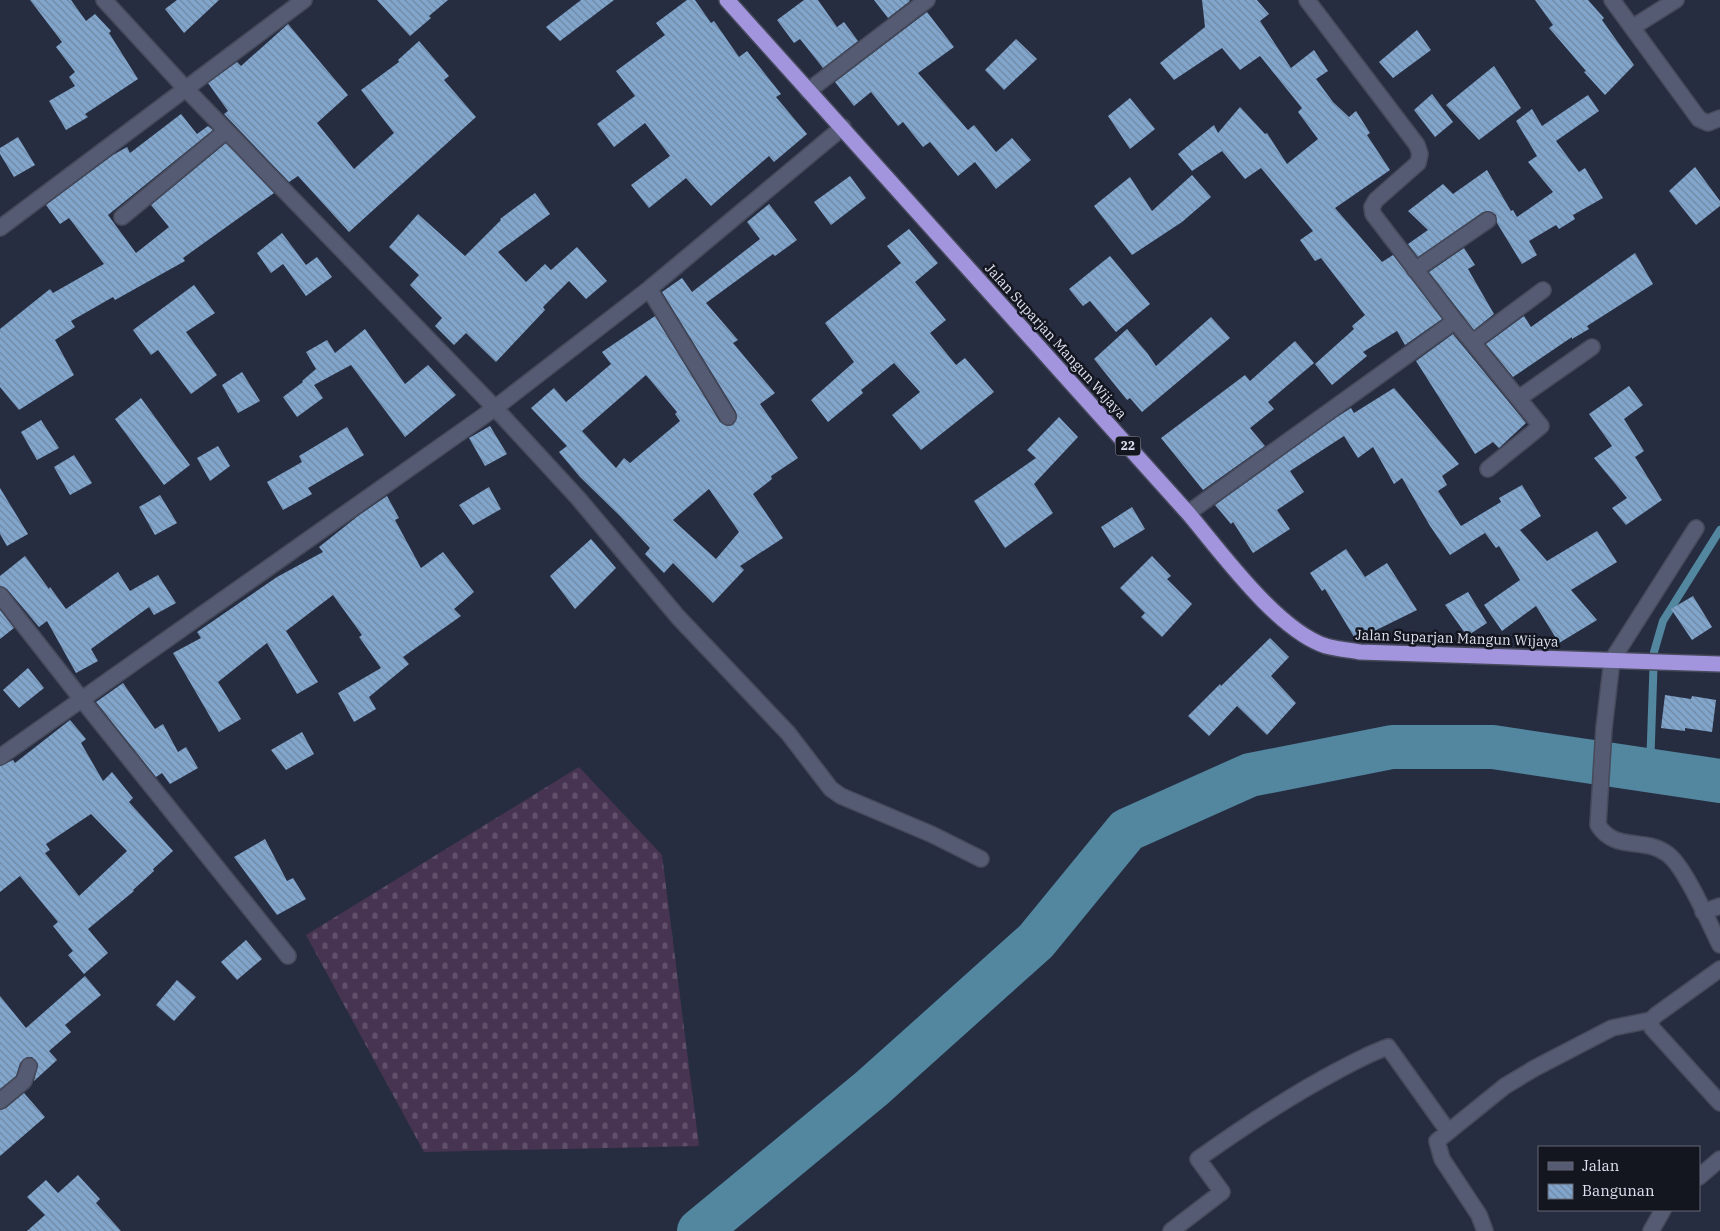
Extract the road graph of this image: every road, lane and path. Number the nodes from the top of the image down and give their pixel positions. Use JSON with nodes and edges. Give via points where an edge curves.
{"nodes":[{"id":1,"x":104,"y":0,"type":"edge"},
{"id":2,"x":304,"y":0,"type":"edge"},
{"id":3,"x":727,"y":0,"type":"edge"},
{"id":4,"x":927,"y":0,"type":"edge"},
{"id":5,"x":1307,"y":0,"type":"edge"},
{"id":6,"x":1612,"y":0,"type":"edge"},
{"id":7,"x":1676,"y":0,"type":"edge"},
{"id":8,"x":1633,"y":27,"type":"junction"},
{"id":9,"x":185,"y":88,"type":"junction"},
{"id":10,"x":808,"y":90,"type":"junction"},
{"id":11,"x":1720,"y":118,"type":"edge"},
{"id":12,"x":843,"y":127,"type":"junction"},
{"id":13,"x":226,"y":131,"type":"junction"},
{"id":14,"x":122,"y":217,"type":"dead end"},
{"id":15,"x":1488,"y":220,"type":"dead end"},
{"id":16,"x":0,"y":228,"type":"edge"},
{"id":17,"x":1415,"y":270,"type":"junction"},
{"id":18,"x":649,"y":289,"type":"junction"},
{"id":19,"x":1543,"y":290,"type":"dead end"},
{"id":20,"x":1455,"y":321,"type":"junction"},
{"id":21,"x":1473,"y":342,"type":"junction"},
{"id":22,"x":1592,"y":347,"type":"dead end"},
{"id":23,"x":1519,"y":398,"type":"junction"},
{"id":24,"x":495,"y":408,"type":"junction"},
{"id":25,"x":728,"y":417,"type":"dead end"},
{"id":26,"x":1488,"y":469,"type":"dead end"},
{"id":27,"x":1188,"y":513,"type":"junction"},
{"id":28,"x":1696,"y":528,"type":"dead end"},
{"id":29,"x":0,"y":595,"type":"edge"},
{"id":30,"x":1612,"y":660,"type":"junction"},
{"id":31,"x":1720,"y":664,"type":"edge"},
{"id":32,"x":82,"y":700,"type":"junction"},
{"id":33,"x":0,"y":757,"type":"edge"},
{"id":34,"x":981,"y":859,"type":"dead end"},
{"id":35,"x":1720,"y":906,"type":"edge"},
{"id":36,"x":1703,"y":912,"type":"junction"},
{"id":37,"x":1720,"y":944,"type":"edge"},
{"id":38,"x":288,"y":956,"type":"dead end"},
{"id":39,"x":1720,"y":969,"type":"edge"},
{"id":40,"x":1652,"y":1020,"type":"junction"},
{"id":41,"x":28,"y":1066,"type":"dead end"},
{"id":42,"x":0,"y":1101,"type":"edge"},
{"id":43,"x":1720,"y":1103,"type":"edge"},
{"id":44,"x":1448,"y":1131,"type":"junction"},
{"id":45,"x":1720,"y":1159,"type":"edge"},
{"id":46,"x":1700,"y":1176,"type":"edge"},
{"id":47,"x":1662,"y":1211,"type":"edge"},
{"id":48,"x":1171,"y":1231,"type":"edge"},
{"id":49,"x":1484,"y":1231,"type":"edge"},
{"id":50,"x":1651,"y":1231,"type":"edge"}],
"edges":[{"from":1,"to":9,"type":"street"},
{"from":2,"to":9,"type":"street"},
{"from":3,"to":10,"type":"highway","name":"Jalan Suparjan Mangun Wijaya","number":"22"},
{"from":4,"to":10,"type":"street"},
{"from":5,"to":17,"type":"street","via":[[1419,150],[1418,163],[1376,200],[1372,210]]},
{"from":6,"to":8,"type":"street"},
{"from":7,"to":8,"type":"street"},
{"from":8,"to":11,"type":"street","via":[[1699,118],[1708,123]]},
{"from":9,"to":13,"type":"street"},
{"from":9,"to":16,"type":"street"},
{"from":10,"to":12,"type":"highway","name":"Jalan Suparjan Mangun Wijaya","number":"22"},
{"from":12,"to":18,"type":"street"},
{"from":12,"to":27,"type":"highway","name":"Jalan Suparjan Mangun Wijaya","number":"22"},
{"from":13,"to":14,"type":"street"},
{"from":13,"to":24,"type":"street"},
{"from":15,"to":17,"type":"street"},
{"from":17,"to":20,"type":"street"},
{"from":18,"to":24,"type":"street"},
{"from":18,"to":25,"type":"street"},
{"from":19,"to":21,"type":"street"},
{"from":20,"to":21,"type":"street"},
{"from":20,"to":27,"type":"street"},
{"from":21,"to":23,"type":"street"},
{"from":22,"to":23,"type":"street"},
{"from":23,"to":26,"type":"street","via":[[1541,426]]},
{"from":24,"to":32,"type":"street"},
{"from":24,"to":34,"type":"street","via":[[578,498],[678,617],[788,733],[831,789]]},
{"from":27,"to":30,"type":"highway","name":"Jalan Suparjan Mangun Wijaya","number":"22","via":[[1261,598],[1292,627],[1326,646],[1360,652]]},
{"from":28,"to":30,"type":"street"},
{"from":29,"to":32,"type":"street"},
{"from":30,"to":31,"type":"highway","name":"Jalan Suparjan Mangun Wijaya","number":"22"},
{"from":30,"to":36,"type":"street","via":[[1598,825],[1614,840],[1652,846],[1666,853],[1680,866]]},
{"from":32,"to":33,"type":"street"},
{"from":32,"to":38,"type":"street"},
{"from":35,"to":36,"type":"street"},
{"from":36,"to":37,"type":"street"},
{"from":39,"to":40,"type":"street"},
{"from":40,"to":43,"type":"street","via":[[1652,1028]]},
{"from":40,"to":44,"type":"street","via":[[1612,1028],[1535,1068],[1505,1086]]},
{"from":41,"to":42,"type":"street","via":[[24,1081]]},
{"from":44,"to":48,"type":"street","via":[[1388,1047],[1373,1052],[1262,1114],[1198,1159],[1222,1192]]},
{"from":44,"to":49,"type":"street","via":[[1437,1141],[1442,1159],[1479,1215]]},
{"from":45,"to":46,"type":"street"},
{"from":47,"to":50,"type":"street"}]}
